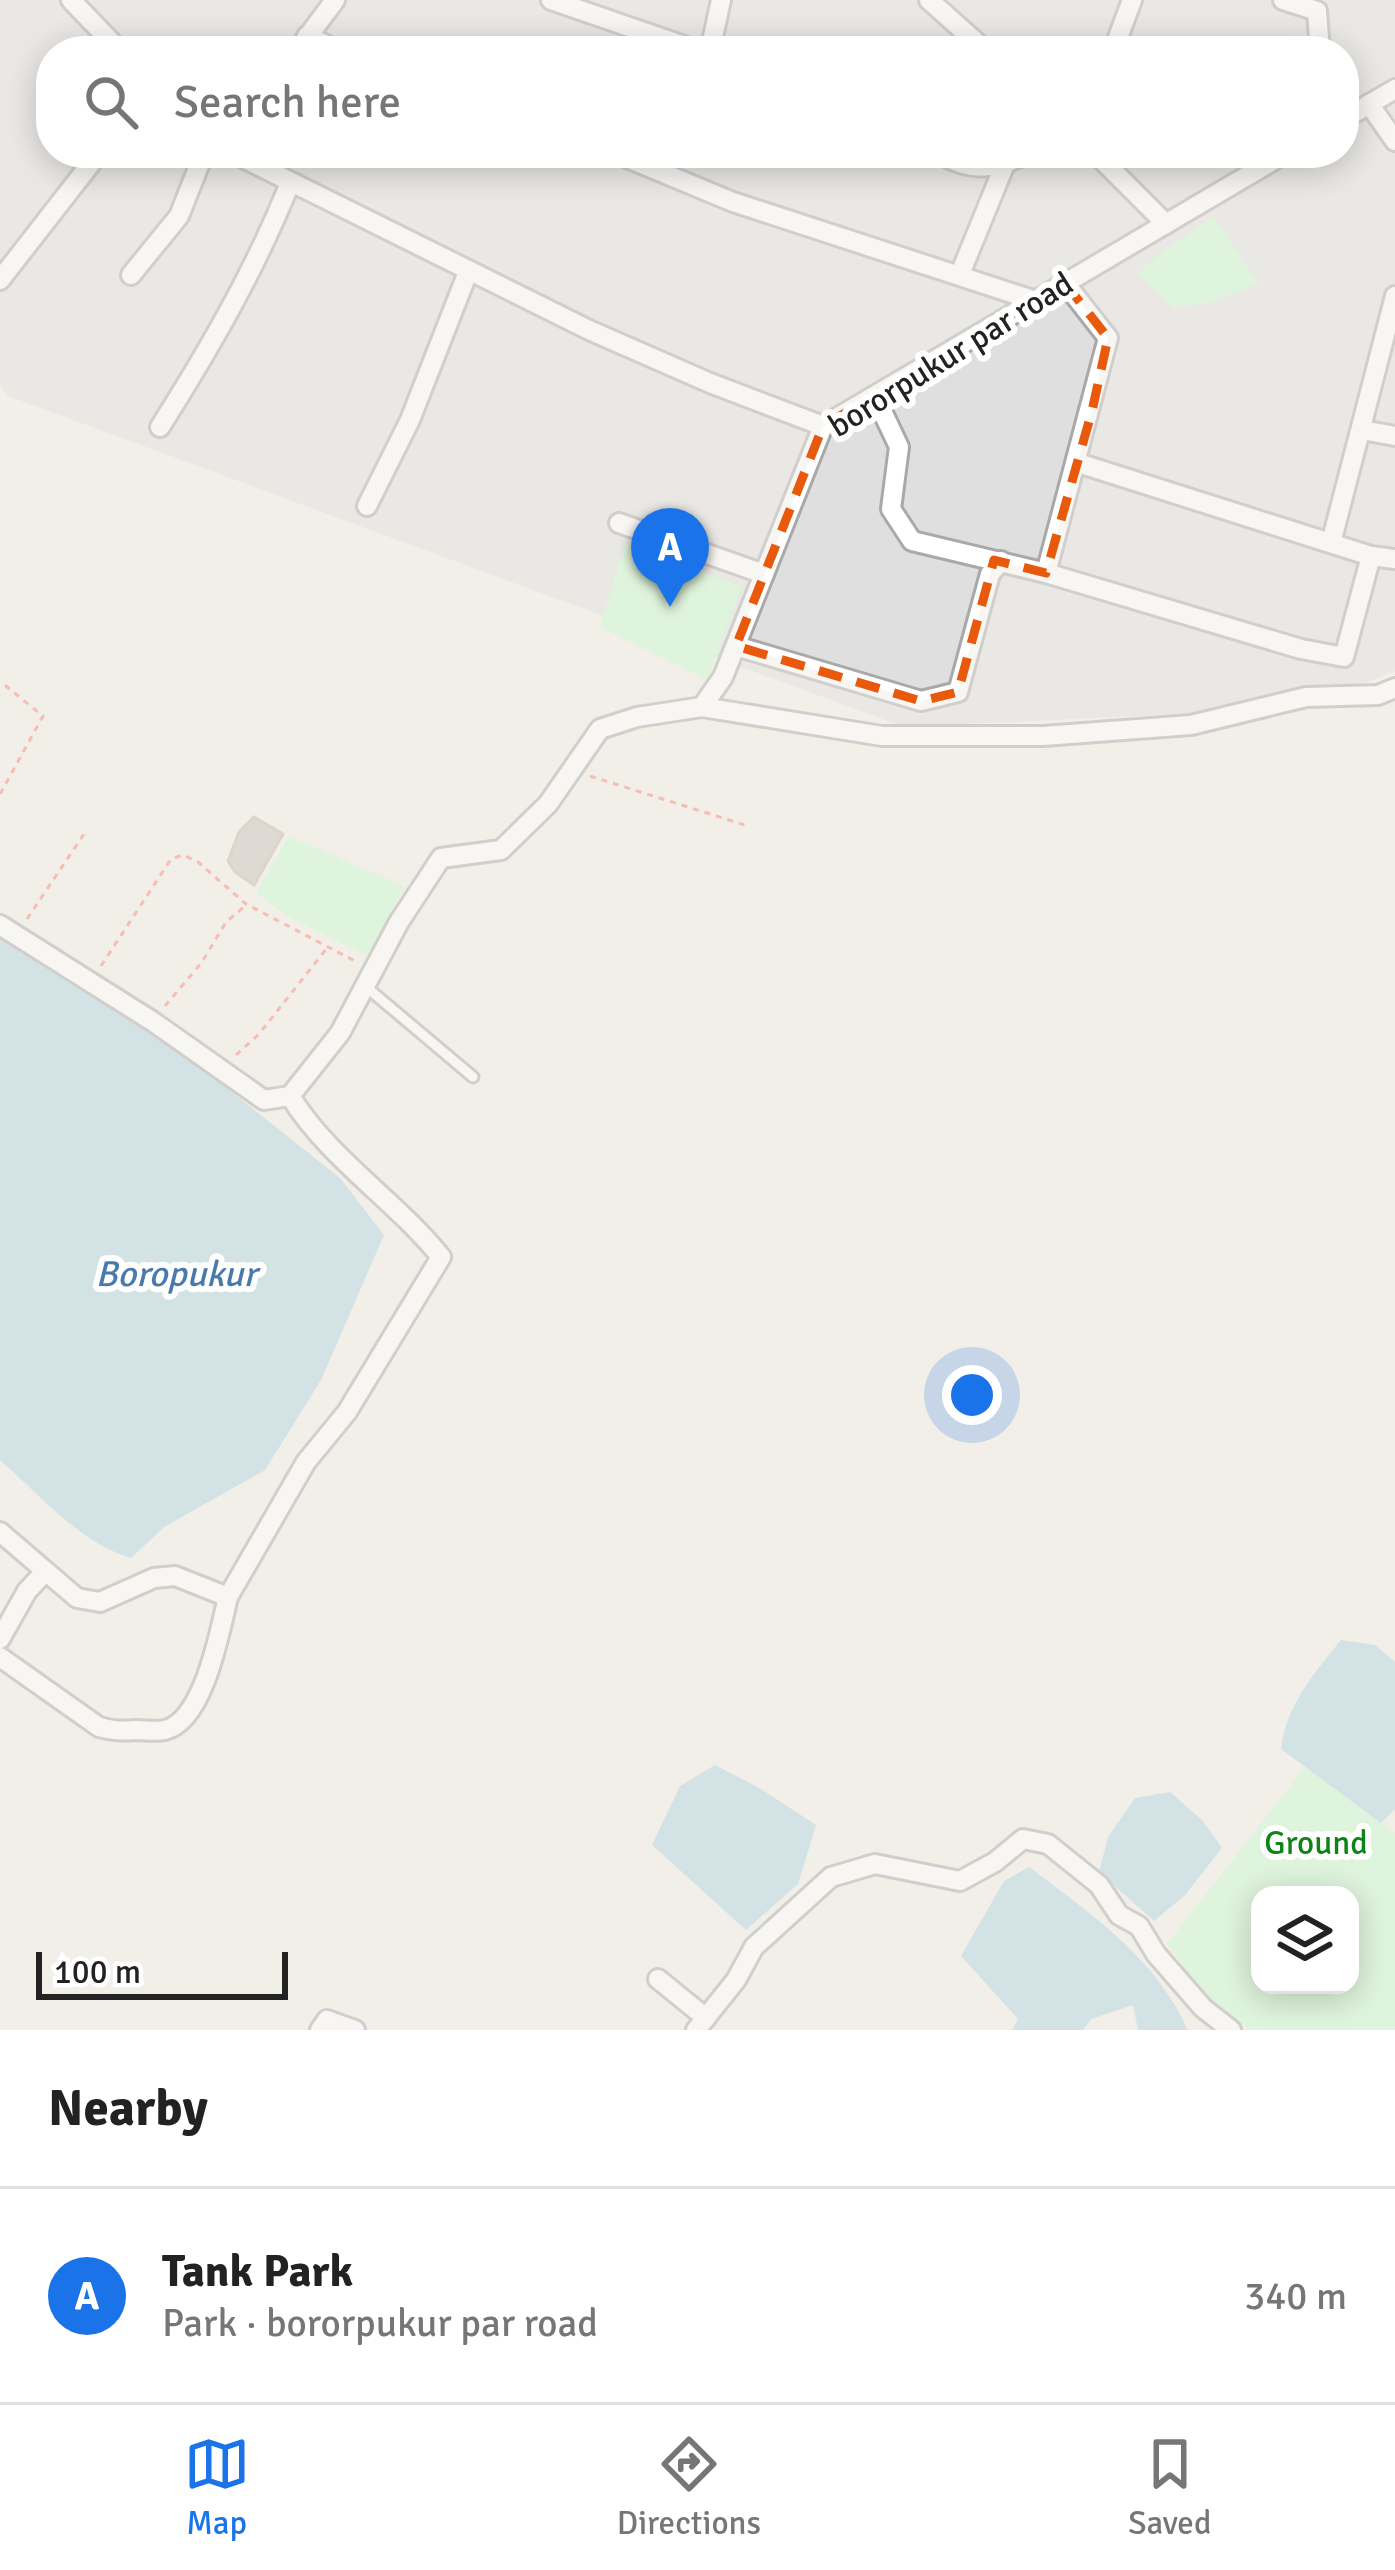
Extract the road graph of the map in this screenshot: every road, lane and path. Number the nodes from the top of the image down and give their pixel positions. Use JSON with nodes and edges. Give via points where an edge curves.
{"nodes":[{"id":1,"x":71,"y":0,"type":"edge"},
{"id":2,"x":335,"y":0,"type":"edge"},
{"id":3,"x":551,"y":0,"type":"edge"},
{"id":4,"x":721,"y":0,"type":"edge"},
{"id":5,"x":929,"y":0,"type":"edge"},
{"id":6,"x":1132,"y":0,"type":"edge"},
{"id":7,"x":1283,"y":0,"type":"edge"},
{"id":8,"x":1320,"y":5,"type":"edge"},
{"id":9,"x":593,"y":7,"type":"edge"},
{"id":10,"x":106,"y":36,"type":"edge"},
{"id":11,"x":308,"y":36,"type":"edge"},
{"id":12,"x":663,"y":36,"type":"edge"},
{"id":13,"x":713,"y":36,"type":"edge"},
{"id":14,"x":969,"y":36,"type":"edge"},
{"id":15,"x":1119,"y":36,"type":"edge"},
{"id":16,"x":1320,"y":36,"type":"edge"},
{"id":17,"x":1395,"y":89,"type":"edge"},
{"id":18,"x":1359,"y":110,"type":"edge"},
{"id":19,"x":1359,"y":113,"type":"edge"},
{"id":20,"x":1395,"y":141,"type":"edge"},
{"id":21,"x":87,"y":168,"type":"edge"},
{"id":22,"x":198,"y":168,"type":"edge"},
{"id":23,"x":262,"y":168,"type":"edge"},
{"id":24,"x":651,"y":168,"type":"edge"},
{"id":25,"x":1003,"y":168,"type":"edge"},
{"id":26,"x":1110,"y":168,"type":"edge"},
{"id":27,"x":1261,"y":168,"type":"edge"},
{"id":28,"x":290,"y":183,"type":"junction"},
{"id":29,"x":1166,"y":224,"type":"junction"},
{"id":30,"x":468,"y":272,"type":"junction"},
{"id":31,"x":960,"y":274,"type":"junction"},
{"id":32,"x":131,"y":275,"type":"dead end"},
{"id":33,"x":0,"y":280,"type":"edge"},
{"id":34,"x":1065,"y":284,"type":"junction"},
{"id":35,"x":1395,"y":296,"type":"edge"},
{"id":36,"x":1036,"y":301,"type":"junction"},
{"id":37,"x":875,"y":396,"type":"junction"},
{"id":38,"x":823,"y":426,"type":"junction"},
{"id":39,"x":160,"y":428,"type":"dead end"},
{"id":40,"x":1363,"y":430,"type":"junction"},
{"id":41,"x":1395,"y":436,"type":"edge"},
{"id":42,"x":1078,"y":463,"type":"junction"},
{"id":43,"x":368,"y":506,"type":"dead end"},
{"id":44,"x":619,"y":523,"type":"dead end"},
{"id":45,"x":1331,"y":543,"type":"junction"},
{"id":46,"x":1371,"y":556,"type":"junction"},
{"id":47,"x":1395,"y":560,"type":"edge"},
{"id":48,"x":1001,"y":561,"type":"junction"},
{"id":49,"x":1046,"y":573,"type":"junction"},
{"id":50,"x":764,"y":574,"type":"junction"},
{"id":51,"x":736,"y":646,"type":"junction"},
{"id":52,"x":1,"y":682,"type":"edge"},
{"id":53,"x":1395,"y":688,"type":"edge"},
{"id":54,"x":702,"y":706,"type":"junction"},
{"id":55,"x":571,"y":771,"type":"junction"},
{"id":56,"x":0,"y":794,"type":"edge"},
{"id":57,"x":748,"y":826,"type":"dead end"},
{"id":58,"x":86,"y":831,"type":"dead end"},
{"id":59,"x":246,"y":904,"type":"junction"},
{"id":60,"x":8,"y":930,"type":"edge"},
{"id":61,"x":328,"y":948,"type":"junction"},
{"id":62,"x":375,"y":967,"type":"junction"},
{"id":63,"x":91,"y":982,"type":"junction"},
{"id":64,"x":365,"y":986,"type":"junction"},
{"id":65,"x":152,"y":1021,"type":"junction"},
{"id":66,"x":222,"y":1069,"type":"junction"},
{"id":67,"x":473,"y":1077,"type":"dead end"},
{"id":68,"x":290,"y":1096,"type":"junction"},
{"id":69,"x":0,"y":1532,"type":"edge"},
{"id":70,"x":44,"y":1573,"type":"junction"},
{"id":71,"x":228,"y":1597,"type":"junction"},
{"id":72,"x":0,"y":1639,"type":"edge"},
{"id":73,"x":0,"y":1658,"type":"edge"},
{"id":74,"x":658,"y":1979,"type":"dead end"},
{"id":75,"x":701,"y":2024,"type":"edge"},
{"id":76,"x":320,"y":2030,"type":"edge"},
{"id":77,"x":355,"y":2030,"type":"edge"},
{"id":78,"x":1231,"y":2030,"type":"edge"}],
"edges":[{"from":1,"to":10,"type":"street"},
{"from":2,"to":11,"type":"street"},
{"from":3,"to":9,"type":"street"},
{"from":4,"to":13,"type":"street"},
{"from":5,"to":14,"type":"street"},
{"from":6,"to":15,"type":"street"},
{"from":7,"to":8,"type":"street"},
{"from":8,"to":16,"type":"street"},
{"from":9,"to":12,"type":"street"},
{"from":17,"to":18,"type":"street"},
{"from":19,"to":20,"type":"street"},
{"from":21,"to":33,"type":"street"},
{"from":22,"to":32,"type":"street","via":[[179,216]]},
{"from":23,"to":28,"type":"street"},
{"from":24,"to":31,"type":"street"},
{"from":25,"to":31,"type":"street"},
{"from":26,"to":29,"type":"street"},
{"from":27,"to":29,"type":"street","name":"bororpukur par road"},
{"from":28,"to":30,"type":"street"},
{"from":28,"to":39,"type":"street","via":[[240,295]]},
{"from":29,"to":34,"type":"street","name":"bororpukur par road"},
{"from":30,"to":38,"type":"street"},
{"from":30,"to":43,"type":"street"},
{"from":31,"to":36,"type":"street"},
{"from":34,"to":36,"type":"street","name":"bororpukur par road"},
{"from":34,"to":42,"type":"street","via":[[1108,338]]},
{"from":35,"to":40,"type":"street"},
{"from":36,"to":37,"type":"street","name":"bororpukur par road"},
{"from":37,"to":38,"type":"street","name":"bororpukur par road"},
{"from":37,"to":48,"type":"street","via":[[899,447],[891,509],[912,541]]},
{"from":38,"to":50,"type":"street","name":"bororpukur par road"},
{"from":40,"to":41,"type":"street"},
{"from":40,"to":45,"type":"street"},
{"from":42,"to":45,"type":"street"},
{"from":42,"to":49,"type":"street"},
{"from":44,"to":50,"type":"street"},
{"from":45,"to":46,"type":"street"},
{"from":46,"to":47,"type":"street"},
{"from":46,"to":49,"type":"street","via":[[1344,657]]},
{"from":48,"to":49,"type":"street"},
{"from":48,"to":51,"type":"street","via":[[990,574],[958,692],[921,701]]},
{"from":50,"to":51,"type":"street","name":"bororpukur par road"},
{"from":51,"to":54,"type":"street","name":"bororpukur par road"},
{"from":52,"to":56,"type":"path","via":[[43,716]]},
{"from":53,"to":54,"type":"street","via":[[1306,697],[1190,725],[1043,736],[882,736]]},
{"from":54,"to":55,"type":"street","via":[[600,729]]},
{"from":55,"to":57,"type":"path"},
{"from":55,"to":62,"type":"street","via":[[501,850],[440,858]]},
{"from":58,"to":60,"type":"path"},
{"from":59,"to":61,"type":"path"},
{"from":59,"to":63,"type":"path","via":[[198,862],[171,859]]},
{"from":59,"to":65,"type":"path"},
{"from":60,"to":63,"type":"street"},
{"from":61,"to":62,"type":"path"},
{"from":61,"to":66,"type":"path"},
{"from":62,"to":64,"type":"street"},
{"from":63,"to":65,"type":"street"},
{"from":64,"to":67,"type":"lane"},
{"from":64,"to":68,"type":"street","via":[[340,1034]]},
{"from":65,"to":66,"type":"street"},
{"from":66,"to":68,"type":"street","via":[[264,1100]]},
{"from":68,"to":71,"type":"street","via":[[308,1125],[441,1256]]},
{"from":69,"to":70,"type":"street"},
{"from":70,"to":71,"type":"street","via":[[77,1598],[100,1602],[175,1576]]},
{"from":70,"to":72,"type":"street"},
{"from":71,"to":73,"type":"street","via":[[200,1690],[168,1730],[99,1726]]},
{"from":74,"to":75,"type":"street"},
{"from":75,"to":78,"type":"street","via":[[754,1946],[830,1877],[874,1864],[960,1881],[1023,1839],[1048,1844],[1099,1885]]},
{"from":76,"to":77,"type":"street","via":[[327,2020]]}]}
